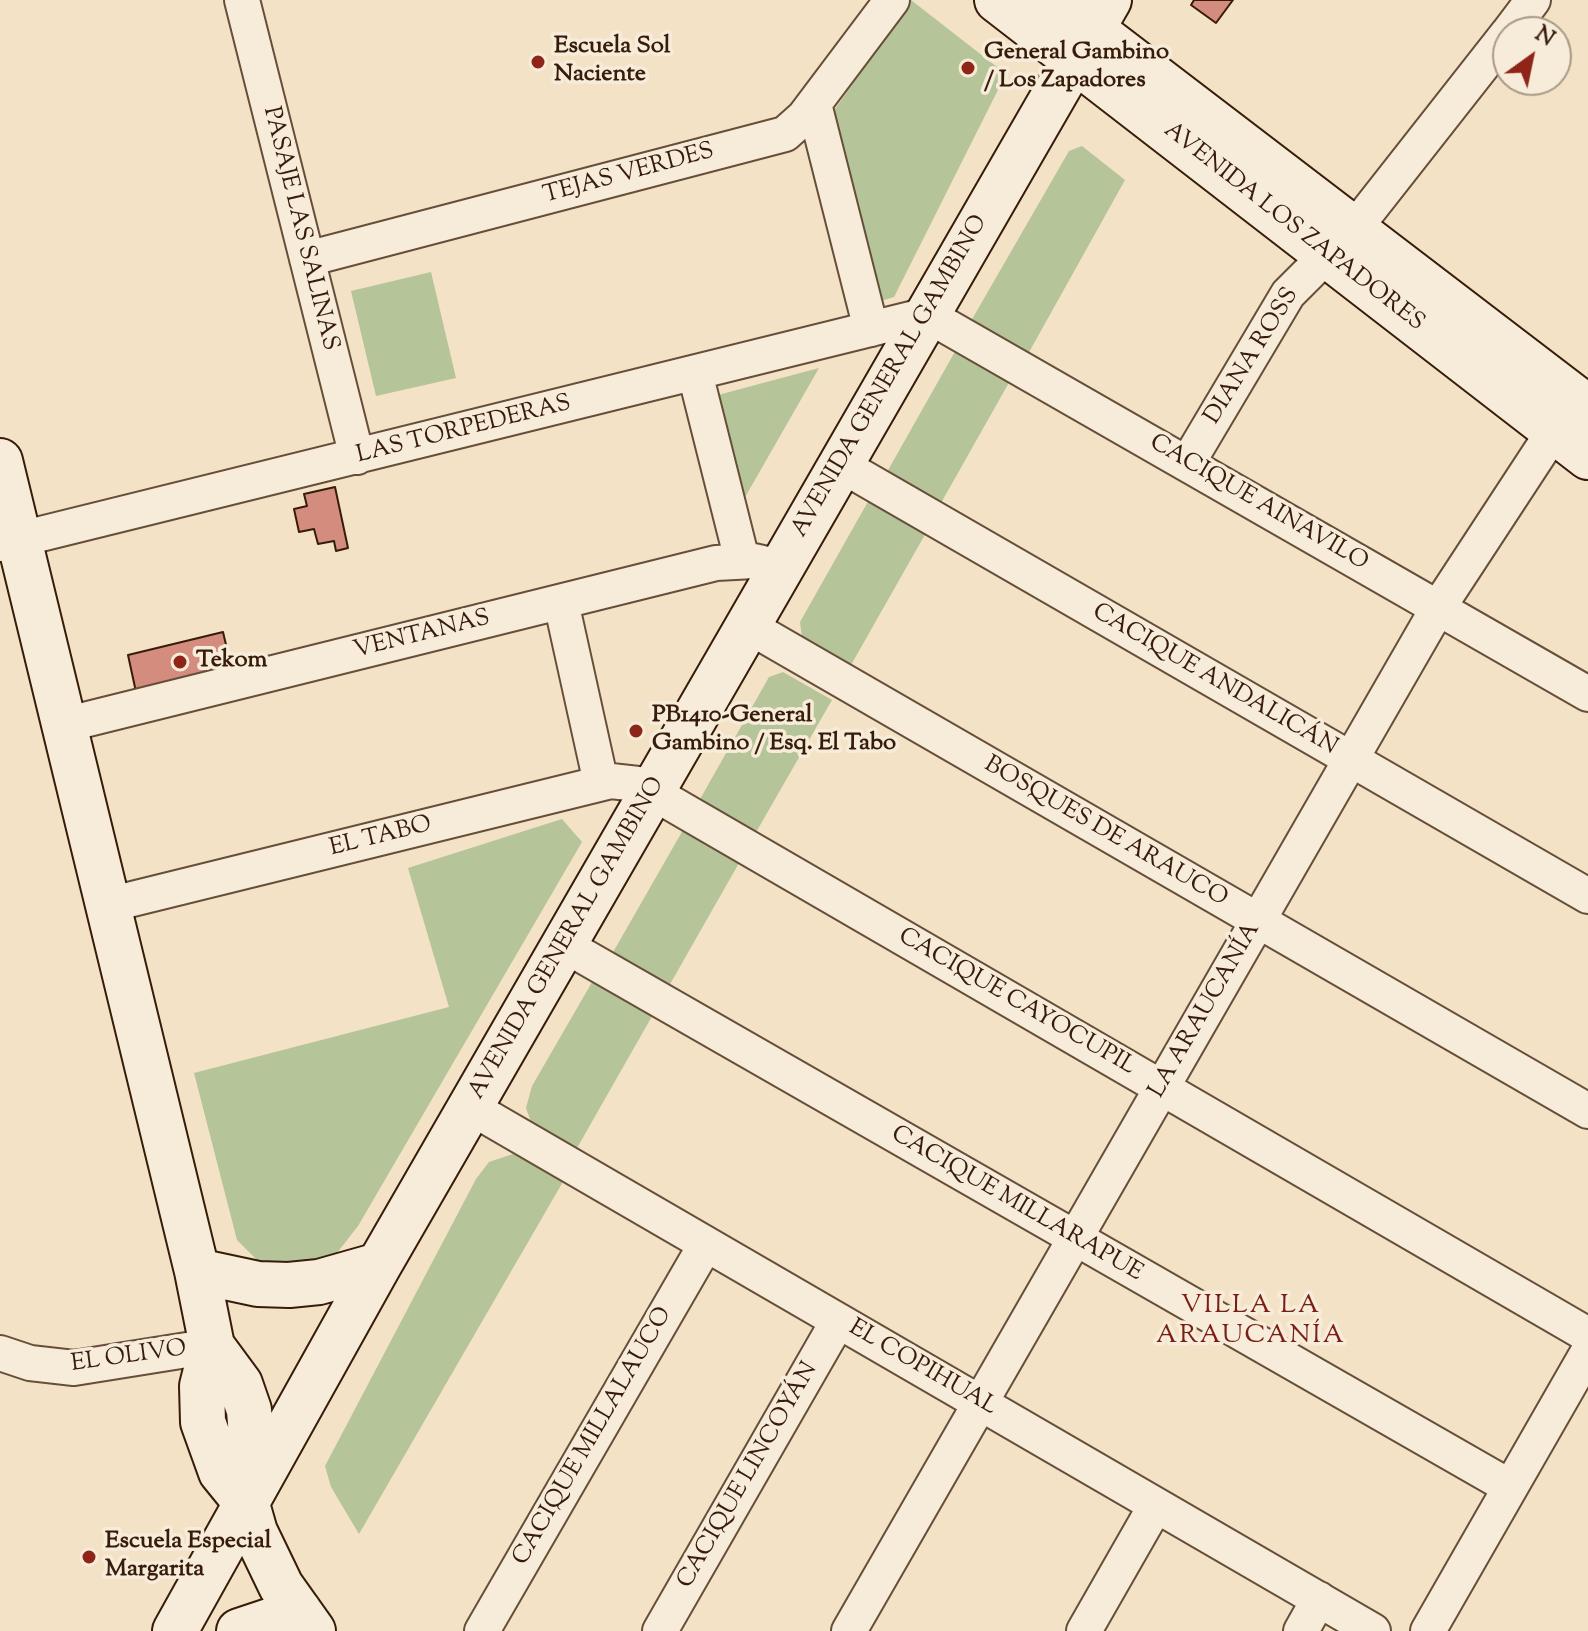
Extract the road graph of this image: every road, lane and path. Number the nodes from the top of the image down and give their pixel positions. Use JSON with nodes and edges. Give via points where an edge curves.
{"nodes":[{"id":1,"x":242,"y":0,"type":"edge"},
{"id":2,"x":892,"y":0,"type":"edge"},
{"id":3,"x":997,"y":0,"type":"edge"},
{"id":4,"x":1054,"y":0,"type":"edge"},
{"id":5,"x":1533,"y":0,"type":"edge"},
{"id":6,"x":1521,"y":16,"type":"edge"},
{"id":7,"x":1092,"y":30,"type":"edge"},
{"id":8,"x":1492,"y":53,"type":"edge"},
{"id":9,"x":814,"y":104,"type":"junction"},
{"id":10,"x":1340,"y":242,"type":"junction"},
{"id":11,"x":307,"y":259,"type":"junction"},
{"id":12,"x":927,"y":315,"type":"junction"},
{"id":13,"x":871,"y":329,"type":"junction"},
{"id":14,"x":695,"y":373,"type":"junction"},
{"id":15,"x":1572,"y":412,"type":"edge"},
{"id":16,"x":357,"y":457,"type":"junction"},
{"id":17,"x":1588,"y":457,"type":"edge"},
{"id":18,"x":0,"y":461,"type":"edge"},
{"id":19,"x":1187,"y":464,"type":"junction"},
{"id":20,"x":841,"y":465,"type":"junction"},
{"id":21,"x":10,"y":541,"type":"edge"},
{"id":22,"x":762,"y":564,"type":"junction"},
{"id":23,"x":561,"y":602,"type":"junction"},
{"id":24,"x":1438,"y":608,"type":"junction"},
{"id":25,"x":748,"y":626,"type":"junction"},
{"id":26,"x":1588,"y":694,"type":"edge"},
{"id":27,"x":64,"y":725,"type":"junction"},
{"id":28,"x":1351,"y":759,"type":"junction"},
{"id":29,"x":601,"y":783,"type":"junction"},
{"id":30,"x":652,"y":792,"type":"junction"},
{"id":31,"x":1588,"y":896,"type":"edge"},
{"id":32,"x":108,"y":905,"type":"junction"},
{"id":33,"x":1258,"y":921,"type":"junction"},
{"id":34,"x":564,"y":945,"type":"junction"},
{"id":35,"x":1162,"y":1088,"type":"junction"},
{"id":36,"x":470,"y":1107,"type":"junction"},
{"id":37,"x":1588,"y":1111,"type":"edge"},
{"id":38,"x":1075,"y":1239,"type":"junction"},
{"id":39,"x":706,"y":1244,"type":"junction"},
{"id":40,"x":379,"y":1265,"type":"junction"},
{"id":41,"x":197,"y":1271,"type":"junction"},
{"id":42,"x":838,"y":1321,"type":"junction"},
{"id":43,"x":1588,"y":1335,"type":"edge"},
{"id":44,"x":212,"y":1346,"type":"junction"},
{"id":45,"x":1588,"y":1352,"type":"edge"},
{"id":46,"x":0,"y":1353,"type":"edge"},
{"id":47,"x":981,"y":1403,"type":"junction"},
{"id":48,"x":1510,"y":1487,"type":"junction"},
{"id":49,"x":247,"y":1504,"type":"junction"},
{"id":50,"x":1156,"y":1505,"type":"junction"},
{"id":51,"x":1319,"y":1599,"type":"junction"},
{"id":52,"x":306,"y":1621,"type":"edge"},
{"id":53,"x":175,"y":1631,"type":"edge"},
{"id":54,"x":239,"y":1631,"type":"edge"},
{"id":55,"x":482,"y":1631,"type":"edge"},
{"id":56,"x":660,"y":1631,"type":"edge"},
{"id":57,"x":849,"y":1631,"type":"edge"},
{"id":58,"x":1084,"y":1631,"type":"edge"},
{"id":59,"x":1301,"y":1631,"type":"edge"},
{"id":60,"x":1373,"y":1631,"type":"edge"},
{"id":61,"x":1428,"y":1631,"type":"edge"}],
"edges":[{"from":1,"to":11,"type":"street","name":"PASAJE LAS SALINAS"},
{"from":2,"to":9,"type":"street","name":"TEJAS VERDES"},
{"from":3,"to":7,"type":"main road","name":"AVENIDA LOS ZAPADORES"},
{"from":4,"to":7,"type":"main road","name":"AVENIDA LOS ZAPADORES"},
{"from":5,"to":6,"type":"street","name":"DIANA ROSS"},
{"from":7,"to":10,"type":"main road","name":"AVENIDA LOS ZAPADORES"},
{"from":7,"to":12,"type":"main road","name":"AVENIDA GENERAL GAMBINO"},
{"from":8,"to":10,"type":"street","name":"DIANA ROSS"},
{"from":9,"to":11,"type":"street","name":"TEJAS VERDES","via":[[793,129],[776,137]]},
{"from":9,"to":13,"type":"street"},
{"from":10,"to":15,"type":"main road","name":"AVENIDA LOS ZAPADORES"},
{"from":10,"to":19,"type":"street","name":"DIANA ROSS","via":[[1288,294]]},
{"from":11,"to":16,"type":"street","name":"PASAJE LAS SALINAS"},
{"from":12,"to":13,"type":"street","name":"LAS TORPEDERAS"},
{"from":12,"to":19,"type":"street","name":"CACIQUE AINAVILO"},
{"from":12,"to":20,"type":"main road","name":"AVENIDA GENERAL GAMBINO"},
{"from":13,"to":14,"type":"street","name":"LAS TORPEDERAS"},
{"from":14,"to":16,"type":"street","name":"LAS TORPEDERAS"},
{"from":14,"to":22,"type":"street"},
{"from":15,"to":17,"type":"main road","name":"AVENIDA LOS ZAPADORES"},
{"from":15,"to":24,"type":"street","name":"LA ARAUCANÍA"},
{"from":16,"to":21,"type":"street","name":"LAS TORPEDERAS"},
{"from":18,"to":21,"type":"main road"},
{"from":19,"to":24,"type":"street","name":"CACIQUE AINAVILO"},
{"from":20,"to":22,"type":"main road","name":"AVENIDA GENERAL GAMBINO"},
{"from":20,"to":28,"type":"street","name":"CACIQUE ANDALICÁN"},
{"from":21,"to":27,"type":"main road"},
{"from":22,"to":23,"type":"street","name":"VENTANAS","via":[[716,563]]},
{"from":22,"to":25,"type":"main road","name":"AVENIDA GENERAL GAMBINO"},
{"from":23,"to":27,"type":"street","name":"VENTANAS"},
{"from":23,"to":29,"type":"street"},
{"from":24,"to":26,"type":"street","name":"CACIQUE AINAVILO"},
{"from":24,"to":28,"type":"street","name":"LA ARAUCANÍA"},
{"from":25,"to":30,"type":"main road","name":"AVENIDA GENERAL GAMBINO"},
{"from":25,"to":33,"type":"street","name":"BOSQUES DE ARAUCO"},
{"from":27,"to":32,"type":"main road"},
{"from":28,"to":31,"type":"street","name":"CACIQUE ANDALICÁN"},
{"from":28,"to":33,"type":"street","name":"LA ARAUCANÍA"},
{"from":29,"to":30,"type":"street","name":"EL TABO","via":[[623,780]]},
{"from":29,"to":32,"type":"street","name":"EL TABO"},
{"from":30,"to":34,"type":"main road","name":"AVENIDA GENERAL GAMBINO"},
{"from":30,"to":35,"type":"street","name":"CACIQUE CAYOCUPIL"},
{"from":32,"to":41,"type":"main road"},
{"from":33,"to":35,"type":"street","name":"LA ARAUCANÍA"},
{"from":33,"to":37,"type":"street","name":"BOSQUES DE ARAUCO"},
{"from":34,"to":36,"type":"main road","name":"AVENIDA GENERAL GAMBINO"},
{"from":34,"to":38,"type":"street","name":"CACIQUE MILLARAPUE"},
{"from":35,"to":38,"type":"street","name":"LA ARAUCANÍA"},
{"from":35,"to":43,"type":"street","name":"CACIQUE CAYOCUPIL"},
{"from":36,"to":39,"type":"street","name":"EL COPIHUAL"},
{"from":36,"to":40,"type":"main road","name":"AVENIDA GENERAL GAMBINO"},
{"from":38,"to":47,"type":"street","name":"LA ARAUCANÍA"},
{"from":38,"to":48,"type":"street","name":"CACIQUE MILLARAPUE"},
{"from":39,"to":42,"type":"street","name":"EL COPIHUAL"},
{"from":39,"to":55,"type":"street","name":"CACIQUE MILLALAUCO"},
{"from":40,"to":41,"type":"main road","via":[[289,1285]]},
{"from":40,"to":49,"type":"main road","name":"AVENIDA GENERAL GAMBINO"},
{"from":41,"to":44,"type":"main road"},
{"from":42,"to":47,"type":"street","name":"EL COPIHUAL"},
{"from":42,"to":56,"type":"street","name":"CACIQUE LINCOYÁN"},
{"from":44,"to":46,"type":"street","name":"EL OLIVO","via":[[74,1368]]},
{"from":44,"to":49,"type":"main road","via":[[202,1386],[203,1422],[221,1472]]},
{"from":45,"to":48,"type":"street"},
{"from":47,"to":50,"type":"street","name":"EL COPIHUAL"},
{"from":47,"to":57,"type":"street","name":"LA ARAUCANÍA"},
{"from":48,"to":61,"type":"street"},
{"from":49,"to":52,"type":"main road","via":[[266,1559]]},
{"from":49,"to":53,"type":"main road","name":"AVENIDA GENERAL GAMBINO"},
{"from":50,"to":51,"type":"street","name":"EL COPIHUAL"},
{"from":50,"to":58,"type":"street"},
{"from":51,"to":59,"type":"street"},
{"from":51,"to":60,"type":"street","name":"EL COPIHUAL"},
{"from":52,"to":54,"type":"main road"}]}
